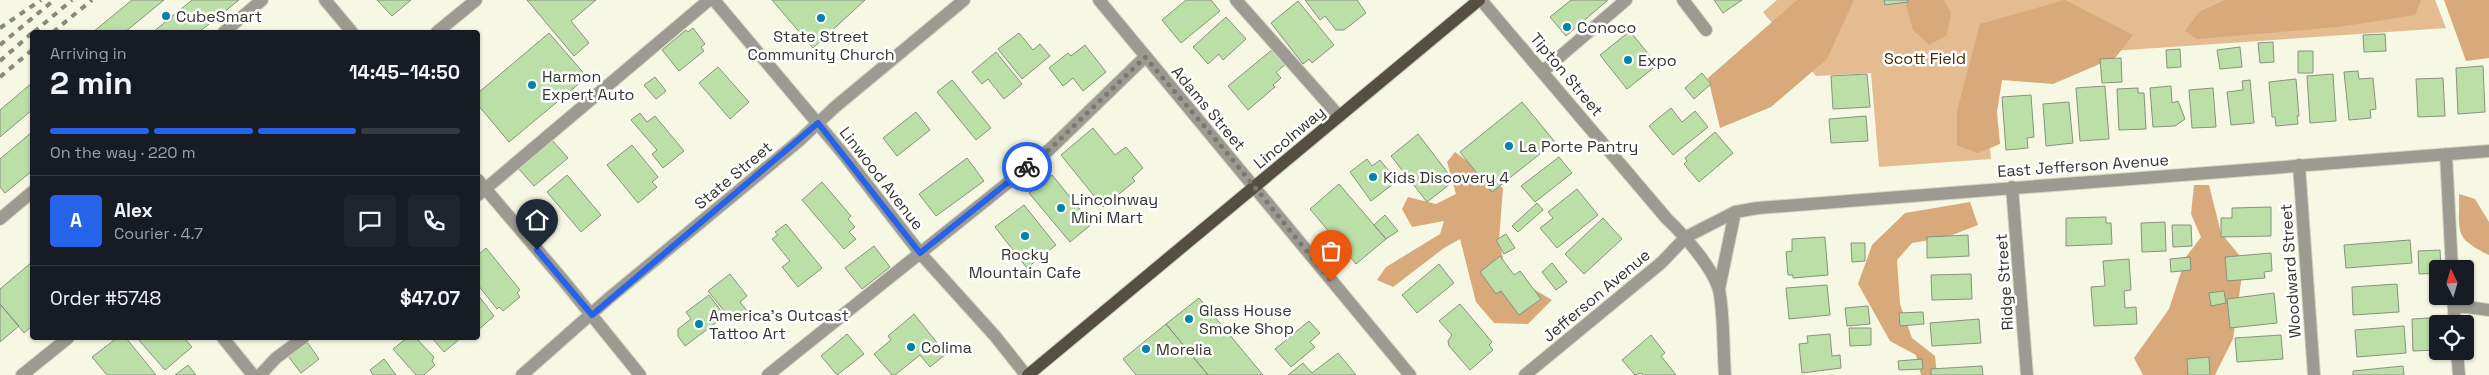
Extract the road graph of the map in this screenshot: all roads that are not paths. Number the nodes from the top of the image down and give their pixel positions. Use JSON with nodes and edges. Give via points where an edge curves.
{"nodes":[{"id":1,"x":262,"y":0,"type":"edge"},
{"id":2,"x":325,"y":0,"type":"edge"},
{"id":3,"x":476,"y":0,"type":"edge"},
{"id":4,"x":709,"y":0,"type":"edge"},
{"id":5,"x":714,"y":0,"type":"edge"},
{"id":6,"x":964,"y":0,"type":"edge"},
{"id":7,"x":1099,"y":0,"type":"edge"},
{"id":8,"x":1236,"y":0,"type":"edge"},
{"id":9,"x":1480,"y":0,"type":"edge"},
{"id":10,"x":1626,"y":0,"type":"edge"},
{"id":11,"x":1683,"y":0,"type":"edge"},
{"id":12,"x":226,"y":30,"type":"edge"},
{"id":13,"x":350,"y":30,"type":"edge"},
{"id":14,"x":439,"y":30,"type":"edge"},
{"id":15,"x":1706,"y":30,"type":"dead end"},
{"id":16,"x":1145,"y":57,"type":"junction"},
{"id":17,"x":1543,"y":71,"type":"junction"},
{"id":18,"x":1339,"y":116,"type":"junction"},
{"id":19,"x":818,"y":123,"type":"junction"},
{"id":20,"x":2489,"y":151,"type":"edge"},
{"id":21,"x":2446,"y":154,"type":"junction"},
{"id":22,"x":2299,"y":165,"type":"junction"},
{"id":23,"x":1254,"y":187,"type":"junction"},
{"id":24,"x":2012,"y":187,"type":"junction"},
{"id":25,"x":480,"y":188,"type":"edge"},
{"id":26,"x":30,"y":194,"type":"edge"},
{"id":27,"x":1735,"y":212,"type":"junction"},
{"id":28,"x":0,"y":219,"type":"edge"},
{"id":29,"x":1686,"y":237,"type":"junction"},
{"id":30,"x":920,"y":253,"type":"junction"},
{"id":31,"x":2452,"y":260,"type":"edge"},
{"id":32,"x":1719,"y":289,"type":"junction"},
{"id":33,"x":2472,"y":305,"type":"edge"},
{"id":34,"x":2489,"y":310,"type":"edge"},
{"id":35,"x":592,"y":315,"type":"junction"},
{"id":36,"x":66,"y":340,"type":"edge"},
{"id":37,"x":225,"y":340,"type":"edge"},
{"id":38,"x":300,"y":340,"type":"edge"},
{"id":39,"x":2458,"y":360,"type":"edge"},
{"id":40,"x":22,"y":375,"type":"edge"},
{"id":41,"x":253,"y":375,"type":"edge"},
{"id":42,"x":260,"y":375,"type":"edge"},
{"id":43,"x":522,"y":375,"type":"edge"},
{"id":44,"x":640,"y":375,"type":"edge"},
{"id":45,"x":768,"y":375,"type":"edge"},
{"id":46,"x":1027,"y":375,"type":"edge"},
{"id":47,"x":1410,"y":375,"type":"edge"},
{"id":48,"x":1525,"y":375,"type":"edge"},
{"id":49,"x":1725,"y":375,"type":"edge"},
{"id":50,"x":2027,"y":375,"type":"edge"},
{"id":51,"x":2314,"y":375,"type":"edge"},
{"id":52,"x":2459,"y":375,"type":"edge"}],
"edges":[{"from":1,"to":12,"type":"street"},
{"from":2,"to":13,"type":"street"},
{"from":3,"to":14,"type":"street"},
{"from":4,"to":25,"type":"street"},
{"from":5,"to":19,"type":"street","name":"Linwood Avenue"},
{"from":6,"to":19,"type":"street","name":"State Street"},
{"from":7,"to":16,"type":"street","name":"Adams Street"},
{"from":8,"to":18,"type":"street"},
{"from":9,"to":17,"type":"street","name":"Tipton Street"},
{"from":9,"to":18,"type":"main road","name":"Lincolnway"},
{"from":10,"to":17,"type":"street"},
{"from":11,"to":15,"type":"street"},
{"from":16,"to":23,"type":"street","name":"Adams Street"},
{"from":16,"to":30,"type":"street","via":[[1050,149]]},
{"from":17,"to":29,"type":"street","name":"Tipton Street","via":[[1667,219]]},
{"from":18,"to":23,"type":"main road","name":"Lincolnway"},
{"from":19,"to":30,"type":"street","name":"Linwood Avenue"},
{"from":19,"to":35,"type":"street","name":"State Street"},
{"from":20,"to":21,"type":"street","name":"East Jefferson Avenue"},
{"from":21,"to":22,"type":"street","name":"East Jefferson Avenue"},
{"from":21,"to":31,"type":"street"},
{"from":22,"to":24,"type":"street","name":"East Jefferson Avenue"},
{"from":22,"to":51,"type":"street","name":"Woodward Street"},
{"from":23,"to":46,"type":"main road","name":"Lincolnway"},
{"from":23,"to":47,"type":"street","name":"Adams Street"},
{"from":24,"to":27,"type":"street","name":"East Jefferson Avenue"},
{"from":24,"to":50,"type":"street","name":"Ridge Street"},
{"from":25,"to":35,"type":"street"},
{"from":26,"to":28,"type":"street"},
{"from":27,"to":29,"type":"street","name":"East Jefferson Avenue"},
{"from":27,"to":32,"type":"street"},
{"from":29,"to":32,"type":"street","name":"Tipton Street"},
{"from":29,"to":48,"type":"street","name":"Jefferson Avenue","via":[[1661,263]]},
{"from":30,"to":45,"type":"street"},
{"from":30,"to":46,"type":"street","name":"Linwood Avenue"},
{"from":32,"to":49,"type":"street"},
{"from":33,"to":34,"type":"street"},
{"from":35,"to":43,"type":"street","name":"State Street"},
{"from":35,"to":44,"type":"street"},
{"from":36,"to":40,"type":"street"},
{"from":37,"to":41,"type":"street"},
{"from":38,"to":42,"type":"street"},
{"from":39,"to":52,"type":"street"}]}
